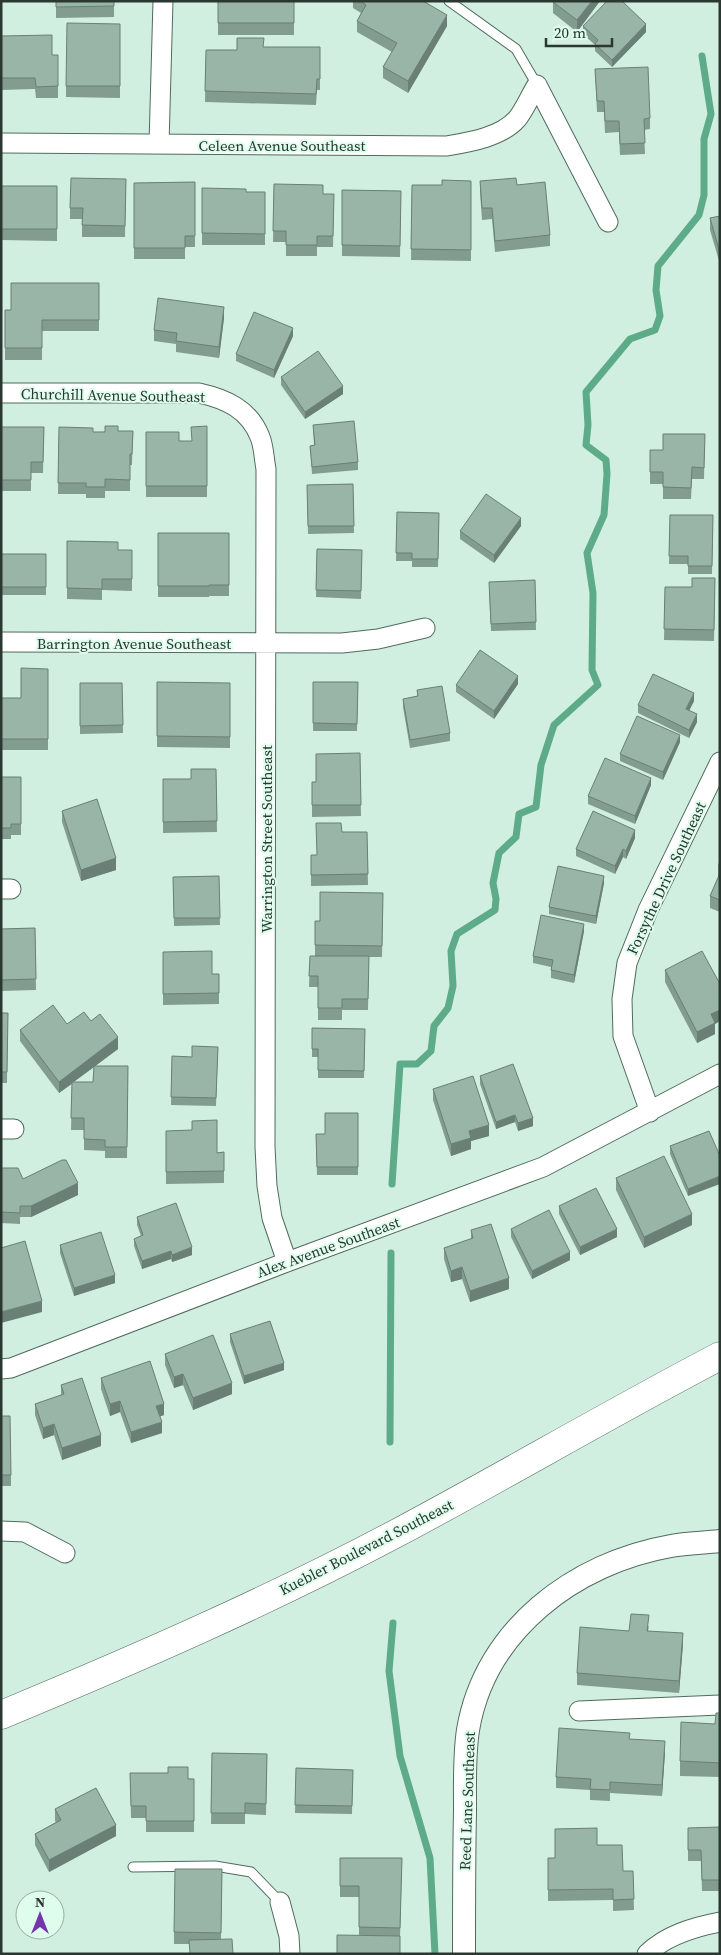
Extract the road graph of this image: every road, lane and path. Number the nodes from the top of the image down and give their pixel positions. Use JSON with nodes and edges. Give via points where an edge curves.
{"nodes":[{"id":1,"x":163,"y":1,"type":"edge"},
{"id":2,"x":449,"y":1,"type":"edge"},
{"id":3,"x":537,"y":85,"type":"junction"},
{"id":4,"x":1,"y":143,"type":"edge"},
{"id":5,"x":158,"y":144,"type":"junction"},
{"id":6,"x":608,"y":222,"type":"dead end"},
{"id":7,"x":1,"y":393,"type":"edge"},
{"id":8,"x":248,"y":418,"type":"joint"},
{"id":9,"x":425,"y":628,"type":"dead end"},
{"id":10,"x":1,"y":642,"type":"edge"},
{"id":11,"x":266,"y":643,"type":"junction"},
{"id":12,"x":720,"y":762,"type":"edge"},
{"id":13,"x":720,"y":1074,"type":"edge"},
{"id":14,"x":650,"y":1112,"type":"junction"},
{"id":15,"x":287,"y":1262,"type":"junction"},
{"id":16,"x":720,"y":1356,"type":"edge"},
{"id":17,"x":1,"y":1369,"type":"edge"},
{"id":18,"x":1,"y":1531,"type":"edge"},
{"id":19,"x":720,"y":1542,"type":"edge"},
{"id":20,"x":65,"y":1553,"type":"dead end"},
{"id":21,"x":720,"y":1705,"type":"edge"},
{"id":22,"x":579,"y":1711,"type":"dead end"},
{"id":23,"x":1,"y":1715,"type":"edge"},
{"id":24,"x":133,"y":1867,"type":"dead end"},
{"id":25,"x":280,"y":1902,"type":"joint"},
{"id":26,"x":720,"y":1922,"type":"edge"},
{"id":27,"x":290,"y":1954,"type":"edge"},
{"id":28,"x":464,"y":1954,"type":"edge"},
{"id":29,"x":647,"y":1954,"type":"edge"}],
"edges":[{"from":1,"to":5,"type":"street"},
{"from":2,"to":3,"type":"lane","via":[[516,49]]},
{"from":3,"to":5,"type":"street","name":"Celeen Avenue Southeast","via":[[517,119],[506,128],[470,142],[448,146]]},
{"from":3,"to":6,"type":"street"},
{"from":4,"to":5,"type":"street","name":"Celeen Avenue Southeast"},
{"from":7,"to":8,"type":"street","name":"Churchill Avenue Southeast","via":[[199,393],[235,405]]},
{"from":8,"to":11,"type":"street","name":"Warrington Street Southeast","via":[[260,438],[266,469]]},
{"from":9,"to":11,"type":"street","name":"Barrington Avenue Southeast","via":[[342,643]]},
{"from":10,"to":11,"type":"street","name":"Barrington Avenue Southeast"},
{"from":11,"to":15,"type":"street","name":"Warrington Street Southeast","via":[[265,1147],[272,1218]]},
{"from":12,"to":14,"type":"street","name":"Forsythe Drive Southeast","via":[[648,910],[627,963],[622,999],[623,1036]]},
{"from":13,"to":14,"type":"street","name":"Alex Avenue Southeast"},
{"from":14,"to":15,"type":"street","name":"Alex Avenue Southeast","via":[[543,1167]]},
{"from":15,"to":17,"type":"street","name":"Alex Avenue Southeast","via":[[12,1368]]},
{"from":16,"to":23,"type":"main road","name":"Kuebler Boulevard Southeast","via":[[362,1550],[118,1667]]},
{"from":18,"to":20,"type":"street","via":[[25,1532]]},
{"from":19,"to":28,"type":"street","name":"Reed Lane Southeast","via":[[647,1551],[608,1565],[559,1590],[513,1632],[491,1665],[478,1694],[468,1731]]},
{"from":21,"to":22,"type":"street"},
{"from":24,"to":25,"type":"lane","via":[[215,1866],[251,1872]]},
{"from":25,"to":27,"type":"street"},
{"from":26,"to":29,"type":"street","via":[[681,1932],[656,1945]]}]}
